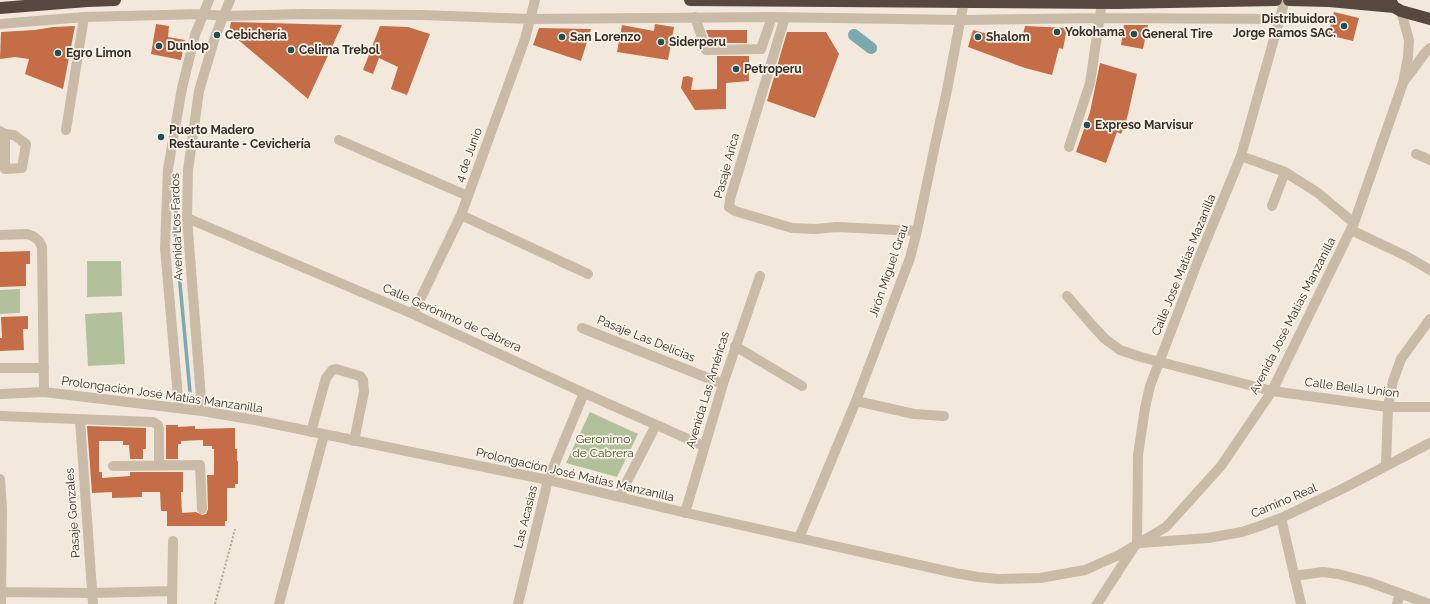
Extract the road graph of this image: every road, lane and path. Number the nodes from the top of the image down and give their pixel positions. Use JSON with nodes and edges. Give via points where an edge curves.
{"nodes":[{"id":1,"x":115,"y":0,"type":"edge"},
{"id":2,"x":209,"y":0,"type":"edge"},
{"id":3,"x":230,"y":0,"type":"edge"},
{"id":4,"x":535,"y":0,"type":"edge"},
{"id":5,"x":690,"y":0,"type":"edge"},
{"id":6,"x":1276,"y":0,"type":"edge"},
{"id":7,"x":1285,"y":0,"type":"edge"},
{"id":8,"x":1289,"y":0,"type":"edge"},
{"id":9,"x":796,"y":1,"type":"edge"},
{"id":10,"x":846,"y":1,"type":"edge"},
{"id":11,"x":964,"y":1,"type":"edge"},
{"id":12,"x":1117,"y":1,"type":"edge"},
{"id":13,"x":1102,"y":2,"type":"junction"},
{"id":14,"x":1395,"y":6,"type":"edge"},
{"id":15,"x":0,"y":8,"type":"edge"},
{"id":16,"x":202,"y":14,"type":"junction"},
{"id":17,"x":223,"y":16,"type":"junction"},
{"id":18,"x":84,"y":17,"type":"junction"},
{"id":19,"x":695,"y":17,"type":"junction"},
{"id":20,"x":772,"y":17,"type":"junction"},
{"id":21,"x":785,"y":17,"type":"junction"},
{"id":22,"x":1100,"y":18,"type":"junction"},
{"id":23,"x":530,"y":19,"type":"junction"},
{"id":24,"x":1280,"y":19,"type":"junction"},
{"id":25,"x":1430,"y":19,"type":"edge"},
{"id":26,"x":961,"y":20,"type":"junction"},
{"id":27,"x":0,"y":24,"type":"edge"},
{"id":28,"x":1430,"y":48,"type":"edge"},
{"id":29,"x":1403,"y":83,"type":"junction"},
{"id":30,"x":182,"y":88,"type":"junction"},
{"id":31,"x":199,"y":91,"type":"junction"},
{"id":32,"x":66,"y":130,"type":"dead end"},
{"id":33,"x":339,"y":140,"type":"dead end"},
{"id":34,"x":1070,"y":147,"type":"dead end"},
{"id":35,"x":1416,"y":154,"type":"dead end"},
{"id":36,"x":1241,"y":156,"type":"junction"},
{"id":37,"x":1430,"y":160,"type":"edge"},
{"id":38,"x":1286,"y":172,"type":"junction"},
{"id":39,"x":468,"y":196,"type":"junction"},
{"id":40,"x":1272,"y":206,"type":"dead end"},
{"id":41,"x":461,"y":215,"type":"junction"},
{"id":42,"x":187,"y":218,"type":"junction"},
{"id":43,"x":1353,"y":227,"type":"junction"},
{"id":44,"x":917,"y":231,"type":"junction"},
{"id":45,"x":0,"y":234,"type":"edge"},
{"id":46,"x":1430,"y":270,"type":"edge"},
{"id":47,"x":588,"y":274,"type":"dead end"},
{"id":48,"x":760,"y":276,"type":"dead end"},
{"id":49,"x":1067,"y":296,"type":"dead end"},
{"id":50,"x":413,"y":314,"type":"junction"},
{"id":51,"x":1430,"y":320,"type":"edge"},
{"id":52,"x":582,"y":328,"type":"dead end"},
{"id":53,"x":735,"y":346,"type":"junction"},
{"id":54,"x":1159,"y":362,"type":"junction"},
{"id":55,"x":0,"y":368,"type":"edge"},
{"id":56,"x":44,"y":368,"type":"junction"},
{"id":57,"x":723,"y":384,"type":"junction"},
{"id":58,"x":802,"y":386,"type":"dead end"},
{"id":59,"x":1272,"y":391,"type":"junction"},
{"id":60,"x":44,"y":392,"type":"junction"},
{"id":61,"x":584,"y":393,"type":"junction"},
{"id":62,"x":0,"y":394,"type":"edge"},
{"id":63,"x":856,"y":401,"type":"junction"},
{"id":64,"x":1388,"y":407,"type":"junction"},
{"id":65,"x":1430,"y":407,"type":"edge"},
{"id":66,"x":179,"y":408,"type":"junction"},
{"id":67,"x":202,"y":411,"type":"junction"},
{"id":68,"x":0,"y":416,"type":"edge"},
{"id":69,"x":944,"y":416,"type":"dead end"},
{"id":70,"x":80,"y":420,"type":"junction"},
{"id":71,"x":656,"y":426,"type":"junction"},
{"id":72,"x":312,"y":432,"type":"junction"},
{"id":73,"x":324,"y":435,"type":"junction"},
{"id":74,"x":354,"y":441,"type":"junction"},
{"id":75,"x":1430,"y":443,"type":"edge"},
{"id":76,"x":704,"y":446,"type":"junction"},
{"id":77,"x":159,"y":465,"type":"junction"},
{"id":78,"x":1386,"y":465,"type":"junction"},
{"id":79,"x":113,"y":466,"type":"dead end"},
{"id":80,"x":0,"y":479,"type":"edge"},
{"id":81,"x":548,"y":480,"type":"junction"},
{"id":82,"x":619,"y":497,"type":"junction"},
{"id":83,"x":202,"y":509,"type":"dead end"},
{"id":84,"x":1,"y":510,"type":"edge"},
{"id":85,"x":685,"y":512,"type":"junction"},
{"id":86,"x":1281,"y":518,"type":"junction"},
{"id":87,"x":235,"y":529,"type":"dead end"},
{"id":88,"x":799,"y":538,"type":"junction"},
{"id":89,"x":173,"y":541,"type":"dead end"},
{"id":90,"x":1136,"y":544,"type":"junction"},
{"id":91,"x":1294,"y":576,"type":"junction"},
{"id":92,"x":172,"y":591,"type":"junction"},
{"id":93,"x":1,"y":592,"type":"edge"},
{"id":94,"x":92,"y":593,"type":"junction"},
{"id":95,"x":1400,"y":593,"type":"junction"},
{"id":96,"x":1,"y":604,"type":"edge"},
{"id":97,"x":93,"y":604,"type":"edge"},
{"id":98,"x":172,"y":604,"type":"edge"},
{"id":99,"x":215,"y":604,"type":"edge"},
{"id":100,"x":279,"y":604,"type":"edge"},
{"id":101,"x":518,"y":604,"type":"edge"},
{"id":102,"x":1097,"y":604,"type":"edge"},
{"id":103,"x":1301,"y":604,"type":"edge"},
{"id":104,"x":1397,"y":604,"type":"edge"},
{"id":105,"x":1429,"y":604,"type":"edge"}],
"edges":[{"from":1,"to":15,"type":"highway"},
{"from":2,"to":16,"type":"street","name":"Avenida Los Fardos"},
{"from":3,"to":17,"type":"street","name":"Avenida Los Fardos"},
{"from":4,"to":23,"type":"street","name":"4 de Junio"},
{"from":5,"to":9,"type":"highway"},
{"from":6,"to":12,"type":"highway"},
{"from":7,"to":24,"type":"street","name":"Calle Jose Matias Mazanilla"},
{"from":8,"to":14,"type":"highway"},
{"from":9,"to":10,"type":"highway"},
{"from":10,"to":11,"type":"highway"},
{"from":11,"to":13,"type":"highway"},
{"from":11,"to":26,"type":"street","name":"Jirón Miguel Grau"},
{"from":12,"to":13,"type":"highway"},
{"from":13,"to":22,"type":"street"},
{"from":14,"to":25,"type":"highway"},
{"from":14,"to":29,"type":"street","name":"Avenida José Matías Manzanilla","via":[[1409,40]]},
{"from":16,"to":17,"type":"street"},
{"from":16,"to":18,"type":"street"},
{"from":16,"to":30,"type":"street","name":"Avenida Los Fardos"},
{"from":17,"to":23,"type":"street","via":[[414,15]]},
{"from":17,"to":31,"type":"street","name":"Avenida Los Fardos"},
{"from":18,"to":27,"type":"street"},
{"from":18,"to":32,"type":"street"},
{"from":19,"to":20,"type":"street"},
{"from":19,"to":20,"type":"street","via":[[706,50],[761,49]]},
{"from":19,"to":23,"type":"street"},
{"from":20,"to":21,"type":"street"},
{"from":21,"to":26,"type":"street"},
{"from":21,"to":44,"type":"street","name":"Pasaje Arica","via":[[729,207],[792,228],[837,227]]},
{"from":22,"to":24,"type":"street"},
{"from":22,"to":26,"type":"street"},
{"from":22,"to":34,"type":"street","via":[[1090,83]]},
{"from":23,"to":39,"type":"street","name":"4 de Junio"},
{"from":24,"to":36,"type":"street","name":"Calle Jose Matias Mazanilla"},
{"from":26,"to":44,"type":"street","name":"Jirón Miguel Grau"},
{"from":28,"to":29,"type":"street","name":"Avenida José Matías Manzanilla"},
{"from":29,"to":43,"type":"street","name":"Avenida José Matías Manzanilla"},
{"from":30,"to":31,"type":"street"},
{"from":30,"to":66,"type":"street","name":"Avenida Los Fardos","via":[[168,169],[165,248]]},
{"from":31,"to":42,"type":"street","name":"Avenida Los Fardos","via":[[188,170]]},
{"from":33,"to":39,"type":"street"},
{"from":35,"to":37,"type":"street"},
{"from":36,"to":38,"type":"street"},
{"from":36,"to":54,"type":"street","name":"Calle Jose Matias Mazanilla"},
{"from":38,"to":40,"type":"street"},
{"from":38,"to":43,"type":"street","via":[[1318,193]]},
{"from":39,"to":41,"type":"street","name":"4 de Junio"},
{"from":41,"to":47,"type":"street"},
{"from":41,"to":50,"type":"street","name":"4 de Junio"},
{"from":42,"to":50,"type":"street","name":"Calle Gerónimo de Cabrera"},
{"from":42,"to":67,"type":"street","name":"Avenida Los Fardos"},
{"from":43,"to":46,"type":"street"},
{"from":43,"to":59,"type":"street","name":"Avenida José Matías Manzanilla"},
{"from":44,"to":63,"type":"street","name":"Jirón Miguel Grau","via":[[910,258]]},
{"from":45,"to":56,"type":"street","via":[[27,234],[39,241],[42,247]]},
{"from":48,"to":53,"type":"street","name":"Avenida Las Américas"},
{"from":49,"to":54,"type":"street","name":"Calle Bella Union","via":[[1105,339],[1120,350]]},
{"from":50,"to":61,"type":"street","name":"Calle Gerónimo de Cabrera"},
{"from":51,"to":64,"type":"street","via":[[1401,359]]},
{"from":52,"to":57,"type":"street","name":"Pasaje Las Delicias"},
{"from":53,"to":57,"type":"street","name":"Avenida Las Américas"},
{"from":53,"to":58,"type":"street"},
{"from":54,"to":59,"type":"street","name":"Calle Bella Union"},
{"from":54,"to":90,"type":"street","name":"Calle Jose Matias Mazanilla","via":[[1148,393],[1140,440]]},
{"from":55,"to":56,"type":"street"},
{"from":56,"to":60,"type":"street"},
{"from":57,"to":76,"type":"street","name":"Avenida Las Américas"},
{"from":59,"to":64,"type":"street","name":"Calle Bella Union"},
{"from":59,"to":90,"type":"street","name":"Avenida José Matías Manzanilla","via":[[1221,466],[1166,527]]},
{"from":60,"to":62,"type":"street","name":"Prolongación José Matías Manzanilla"},
{"from":60,"to":66,"type":"street","name":"Prolongación José Matías Manzanilla"},
{"from":61,"to":71,"type":"street","name":"Calle Gerónimo de Cabrera"},
{"from":61,"to":81,"type":"street","name":"Las Acasias"},
{"from":63,"to":69,"type":"street","via":[[914,414]]},
{"from":63,"to":88,"type":"street","name":"Jirón Miguel Grau"},
{"from":64,"to":65,"type":"street","name":"Calle Bella Union"},
{"from":64,"to":78,"type":"street"},
{"from":66,"to":67,"type":"street","name":"Prolongación José Matías Manzanilla"},
{"from":67,"to":72,"type":"street","name":"Prolongación José Matías Manzanilla"},
{"from":68,"to":70,"type":"street"},
{"from":70,"to":77,"type":"street","via":[[153,422],[158,425]]},
{"from":70,"to":94,"type":"street","name":"Pasaje Gonzales"},
{"from":71,"to":76,"type":"street","name":"Calle Gerónimo de Cabrera"},
{"from":71,"to":82,"type":"street"},
{"from":72,"to":73,"type":"street","name":"Prolongación José Matías Manzanilla"},
{"from":72,"to":74,"type":"street","via":[[326,378],[336,369],[360,376],[363,380],[364,392]]},
{"from":73,"to":74,"type":"street","name":"Prolongación José Matías Manzanilla"},
{"from":73,"to":100,"type":"street"},
{"from":74,"to":81,"type":"street","name":"Prolongación José Matías Manzanilla"},
{"from":75,"to":78,"type":"street","name":"Camino Real"},
{"from":76,"to":85,"type":"street","name":"Avenida Las Américas"},
{"from":77,"to":79,"type":"street"},
{"from":77,"to":83,"type":"street","via":[[200,465]]},
{"from":78,"to":86,"type":"street","name":"Camino Real"},
{"from":80,"to":84,"type":"street"},
{"from":81,"to":82,"type":"street","name":"Prolongación José Matías Manzanilla"},
{"from":81,"to":101,"type":"street","name":"Las Acasias"},
{"from":82,"to":85,"type":"street","name":"Prolongación José Matías Manzanilla"},
{"from":84,"to":93,"type":"street"},
{"from":85,"to":88,"type":"street","name":"Prolongación José Matías Manzanilla"},
{"from":86,"to":90,"type":"street","name":"Camino Real","via":[[1242,532],[1208,538]]},
{"from":86,"to":91,"type":"street"},
{"from":87,"to":99,"type":"path"},
{"from":88,"to":90,"type":"street","name":"Prolongación José Matías Manzanilla","via":[[955,573],[998,579],[1040,578],[1085,570],[1119,555]]},
{"from":89,"to":92,"type":"street"},
{"from":90,"to":102,"type":"street"},
{"from":91,"to":95,"type":"street","via":[[1323,572],[1338,574]]},
{"from":91,"to":103,"type":"street"},
{"from":92,"to":94,"type":"street"},
{"from":92,"to":98,"type":"street"},
{"from":93,"to":94,"type":"street"},
{"from":93,"to":96,"type":"street"},
{"from":94,"to":97,"type":"street","name":"Pasaje Gonzales"},
{"from":95,"to":104,"type":"street"},
{"from":95,"to":105,"type":"street"}]}
